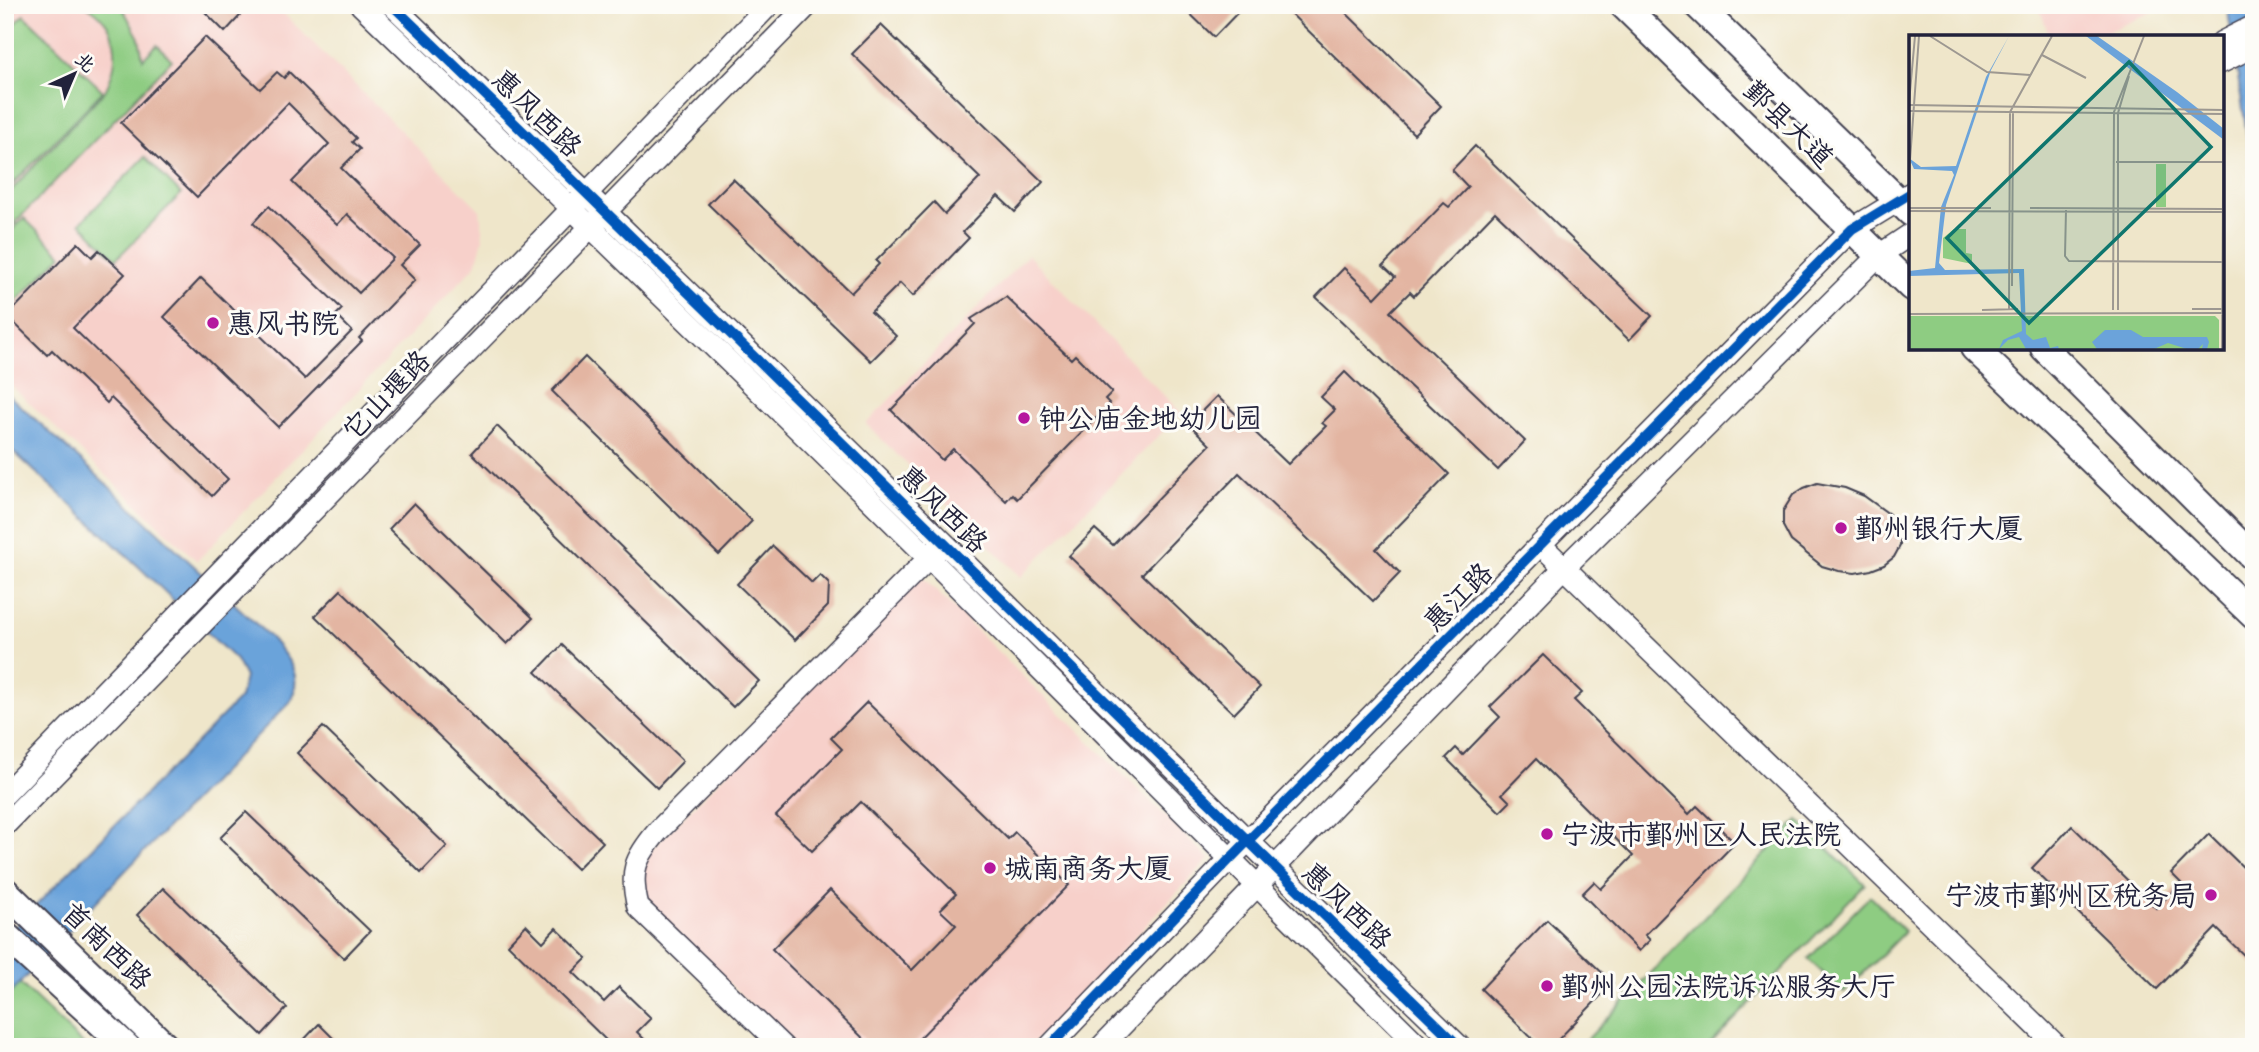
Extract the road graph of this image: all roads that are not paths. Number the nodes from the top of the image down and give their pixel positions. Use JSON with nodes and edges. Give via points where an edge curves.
{"nodes":[{"id":1,"x":361,"y":5,"type":"edge"},
{"id":2,"x":392,"y":5,"type":"edge"},
{"id":3,"x":769,"y":5,"type":"edge"},
{"id":4,"x":808,"y":5,"type":"edge"},
{"id":5,"x":1623,"y":5,"type":"edge"},
{"id":6,"x":1697,"y":5,"type":"edge"},
{"id":7,"x":2254,"y":26,"type":"edge"},
{"id":8,"x":2224,"y":41,"type":"edge"},
{"id":9,"x":2254,"y":46,"type":"edge"},
{"id":10,"x":2224,"y":61,"type":"edge"},
{"id":11,"x":579,"y":200,"type":"junction"},
{"id":12,"x":1907,"y":202,"type":"edge"},
{"id":13,"x":607,"y":211,"type":"junction"},
{"id":14,"x":591,"y":226,"type":"junction"},
{"id":15,"x":1852,"y":229,"type":"junction"},
{"id":16,"x":1909,"y":235,"type":"edge"},
{"id":17,"x":1878,"y":256,"type":"junction"},
{"id":18,"x":1909,"y":285,"type":"edge"},
{"id":19,"x":1976,"y":350,"type":"edge"},
{"id":20,"x":2046,"y":350,"type":"edge"},
{"id":21,"x":944,"y":542,"type":"junction"},
{"id":22,"x":1541,"y":545,"type":"junction"},
{"id":23,"x":2254,"y":558,"type":"edge"},
{"id":24,"x":930,"y":559,"type":"junction"},
{"id":25,"x":1564,"y":568,"type":"junction"},
{"id":26,"x":2254,"y":617,"type":"edge"},
{"id":27,"x":5,"y":794,"type":"edge"},
{"id":28,"x":5,"y":825,"type":"edge"},
{"id":29,"x":1249,"y":841,"type":"junction"},
{"id":30,"x":1229,"y":860,"type":"junction"},
{"id":31,"x":1273,"y":867,"type":"junction"},
{"id":32,"x":1255,"y":885,"type":"junction"},
{"id":33,"x":5,"y":891,"type":"edge"},
{"id":34,"x":5,"y":935,"type":"edge"},
{"id":35,"x":127,"y":1047,"type":"edge"},
{"id":36,"x":166,"y":1047,"type":"edge"},
{"id":37,"x":783,"y":1047,"type":"edge"},
{"id":38,"x":1049,"y":1047,"type":"edge"},
{"id":39,"x":1101,"y":1047,"type":"edge"},
{"id":40,"x":1420,"y":1047,"type":"edge"},
{"id":41,"x":1460,"y":1047,"type":"edge"},
{"id":42,"x":2058,"y":1047,"type":"edge"}],
"edges":[{"from":1,"to":11,"type":"street"},
{"from":2,"to":11,"type":"street","name":"惠风西路"},
{"from":3,"to":11,"type":"street","name":"它山堰路"},
{"from":4,"to":13,"type":"street","name":"它山堰路"},
{"from":5,"to":15,"type":"main road","name":"鄞县大道"},
{"from":6,"to":12,"type":"main road","name":"鄞县大道"},
{"from":7,"to":8,"type":"street"},
{"from":9,"to":10,"type":"street"},
{"from":11,"to":13,"type":"street","name":"惠风西路"},
{"from":11,"to":14,"type":"street"},
{"from":11,"to":27,"type":"street","name":"它山堰路"},
{"from":12,"to":15,"type":"street","name":"惠江路"},
{"from":13,"to":14,"type":"street","name":"它山堰路"},
{"from":13,"to":21,"type":"street","name":"惠风西路"},
{"from":14,"to":24,"type":"street"},
{"from":14,"to":28,"type":"street","name":"它山堰路"},
{"from":15,"to":17,"type":"main road","name":"鄞县大道"},
{"from":15,"to":22,"type":"street","name":"惠江路"},
{"from":16,"to":17,"type":"street","name":"惠江路"},
{"from":17,"to":18,"type":"main road","name":"鄞县大道"},
{"from":17,"to":25,"type":"street","name":"惠江路"},
{"from":19,"to":26,"type":"main road"},
{"from":20,"to":23,"type":"main road"},
{"from":21,"to":24,"type":"street"},
{"from":21,"to":29,"type":"street","name":"惠风西路"},
{"from":22,"to":25,"type":"street"},
{"from":22,"to":29,"type":"street","name":"惠江路"},
{"from":24,"to":30,"type":"street"},
{"from":24,"to":37,"type":"street","via":[[658,831],[633,869],[638,906]]},
{"from":25,"to":31,"type":"street","name":"惠江路"},
{"from":25,"to":42,"type":"street"},
{"from":29,"to":30,"type":"street","name":"惠江路"},
{"from":29,"to":31,"type":"street","name":"惠风西路"},
{"from":30,"to":32,"type":"street"},
{"from":30,"to":38,"type":"street","name":"惠江路"},
{"from":31,"to":32,"type":"street","name":"惠江路"},
{"from":31,"to":41,"type":"street","name":"惠风西路"},
{"from":32,"to":39,"type":"street","name":"惠江路"},
{"from":32,"to":40,"type":"street"},
{"from":33,"to":36,"type":"main road","name":"首南西路"},
{"from":34,"to":35,"type":"main road"}]}
